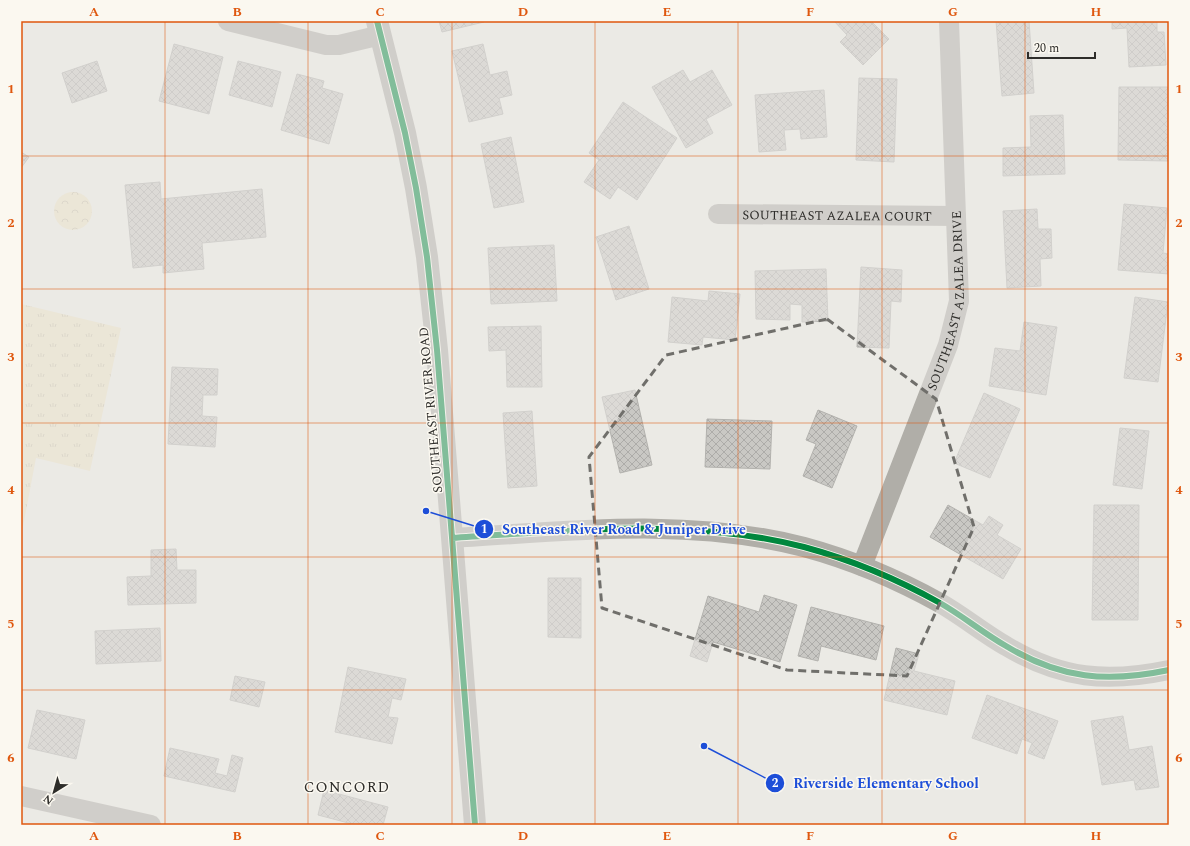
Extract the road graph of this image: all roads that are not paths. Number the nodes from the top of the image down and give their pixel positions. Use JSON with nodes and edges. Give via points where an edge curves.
{"nodes":[{"id":1,"x":228,"y":21,"type":"edge"},
{"id":2,"x":949,"y":21,"type":"edge"},
{"id":3,"x":379,"y":28,"type":"edge"},
{"id":4,"x":718,"y":214,"type":"dead end"},
{"id":5,"x":956,"y":216,"type":"junction"},
{"id":6,"x":452,"y":538,"type":"junction"},
{"id":7,"x":862,"y":566,"type":"junction"},
{"id":8,"x":1169,"y":670,"type":"edge"},
{"id":9,"x":21,"y":796,"type":"edge"},
{"id":10,"x":150,"y":825,"type":"edge"},
{"id":11,"x":475,"y":825,"type":"edge"}],
"edges":[{"from":1,"to":3,"type":"street","via":[[326,45],[339,45]]},
{"from":2,"to":5,"type":"street","name":"SOUTHEAST AZALEA DRIVE"},
{"from":3,"to":6,"type":"street","name":"SOUTHEAST RIVER ROAD","via":[[405,133],[427,257]]},
{"from":4,"to":5,"type":"street","name":"SOUTHEAST AZALEA COURT"},
{"from":5,"to":7,"type":"street","name":"SOUTHEAST AZALEA DRIVE","via":[[959,301],[948,345]]},
{"from":6,"to":7,"type":"street","via":[[634,528],[677,529],[745,535],[777,541]]},
{"from":6,"to":11,"type":"street","name":"SOUTHEAST RIVER ROAD"},
{"from":7,"to":8,"type":"street","via":[[941,603],[1005,646],[1045,666],[1106,678],[1126,678]]},
{"from":9,"to":10,"type":"street"}]}
